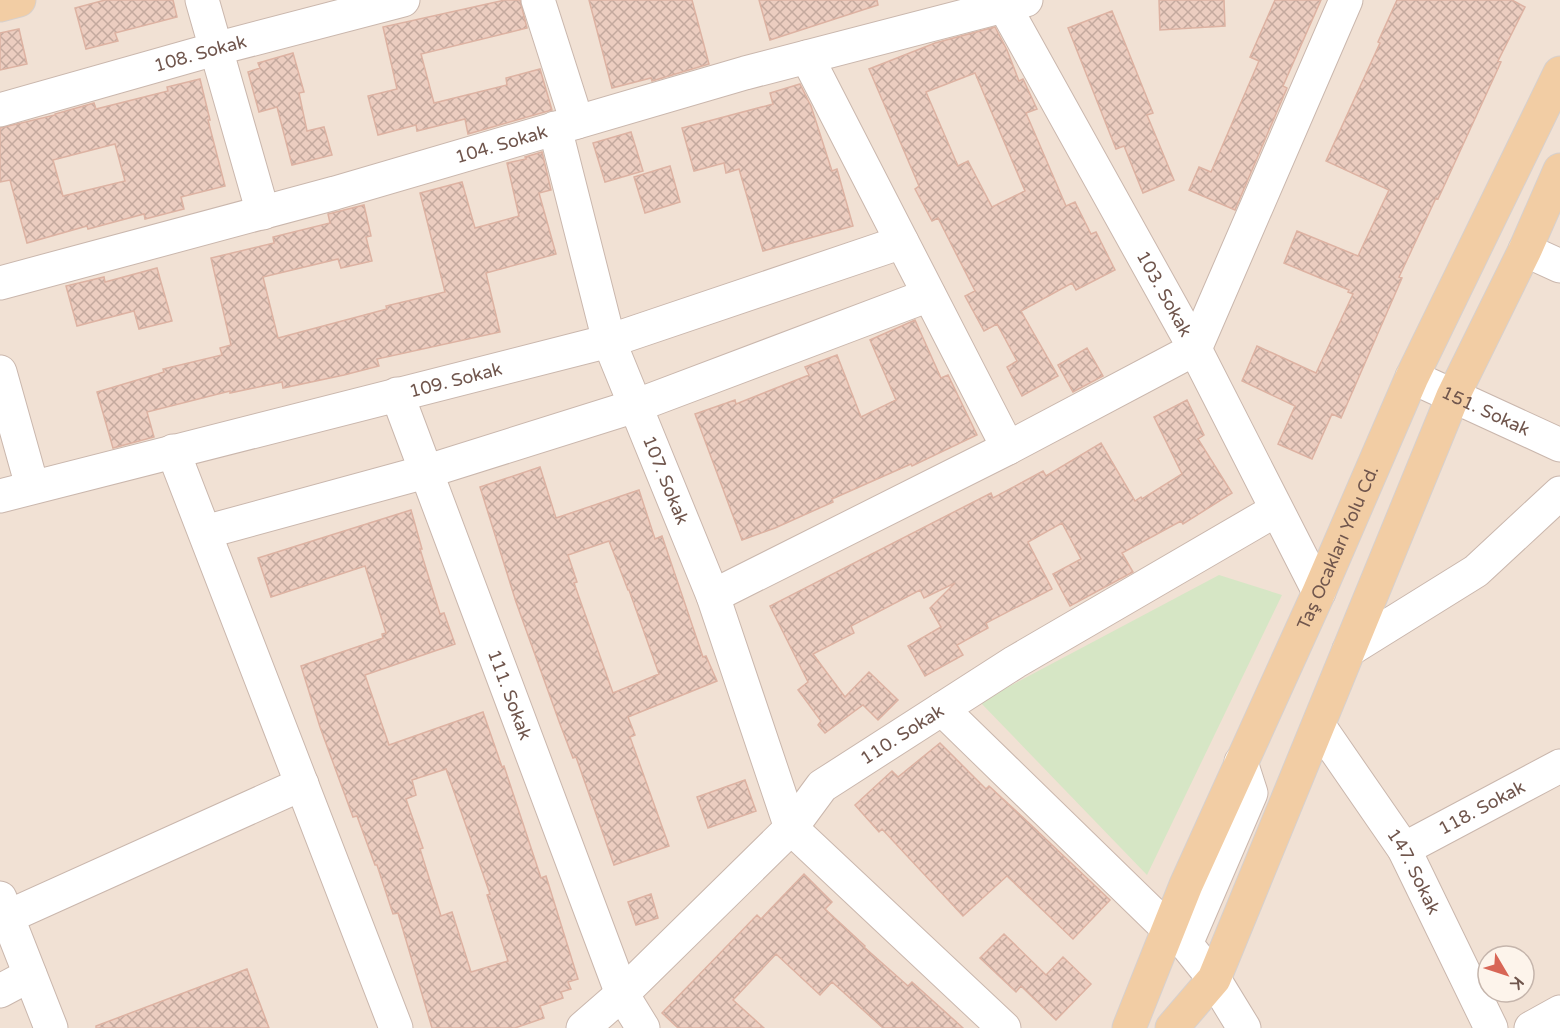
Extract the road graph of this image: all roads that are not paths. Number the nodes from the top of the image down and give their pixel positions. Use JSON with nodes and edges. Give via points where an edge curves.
{"nodes":[{"id":1,"x":19,"y":0,"type":"edge"},
{"id":2,"x":202,"y":0,"type":"edge"},
{"id":3,"x":403,"y":0,"type":"edge"},
{"id":4,"x":538,"y":0,"type":"edge"},
{"id":5,"x":1346,"y":0,"type":"edge"},
{"id":6,"x":1010,"y":2,"type":"edge"},
{"id":7,"x":0,"y":5,"type":"edge"},
{"id":8,"x":215,"y":49,"type":"junction"},
{"id":9,"x":807,"y":57,"type":"junction"},
{"id":10,"x":1560,"y":73,"type":"edge"},
{"id":11,"x":0,"y":110,"type":"edge"},
{"id":12,"x":566,"y":125,"type":"junction"},
{"id":13,"x":1560,"y":170,"type":"edge"},
{"id":14,"x":263,"y":213,"type":"junction"},
{"id":15,"x":902,"y":242,"type":"junction"},
{"id":16,"x":1525,"y":250,"type":"junction"},
{"id":17,"x":1560,"y":266,"type":"edge"},
{"id":18,"x":0,"y":283,"type":"edge"},
{"id":19,"x":929,"y":295,"type":"junction"},
{"id":20,"x":609,"y":341,"type":"junction"},
{"id":21,"x":1195,"y":349,"type":"junction"},
{"id":22,"x":0,"y":372,"type":"edge"},
{"id":23,"x":1412,"y":377,"type":"junction"},
{"id":24,"x":397,"y":394,"type":"junction"},
{"id":25,"x":1453,"y":396,"type":"junction"},
{"id":26,"x":635,"y":406,"type":"junction"},
{"id":27,"x":1560,"y":445,"type":"edge"},
{"id":28,"x":1008,"y":448,"type":"junction"},
{"id":29,"x":173,"y":451,"type":"junction"},
{"id":30,"x":425,"y":472,"type":"junction"},
{"id":31,"x":32,"y":486,"type":"junction"},
{"id":32,"x":1560,"y":493,"type":"edge"},
{"id":33,"x":0,"y":496,"type":"edge"},
{"id":34,"x":1276,"y":510,"type":"junction"},
{"id":35,"x":205,"y":532,"type":"junction"},
{"id":36,"x":1318,"y":592,"type":"junction"},
{"id":37,"x":713,"y":596,"type":"junction"},
{"id":38,"x":1349,"y":650,"type":"junction"},
{"id":39,"x":942,"y":709,"type":"junction"},
{"id":40,"x":1319,"y":726,"type":"junction"},
{"id":41,"x":1241,"y":762,"type":"junction"},
{"id":42,"x":1560,"y":766,"type":"edge"},
{"id":43,"x":302,"y":784,"type":"junction"},
{"id":44,"x":790,"y":828,"type":"junction"},
{"id":45,"x":1404,"y":849,"type":"junction"},
{"id":46,"x":4,"y":908,"type":"edge"},
{"id":47,"x":1168,"y":929,"type":"junction"},
{"id":48,"x":30,"y":975,"type":"junction"},
{"id":49,"x":1214,"y":979,"type":"junction"},
{"id":50,"x":0,"y":991,"type":"edge"},
{"id":51,"x":622,"y":994,"type":"junction"},
{"id":52,"x":51,"y":1028,"type":"edge"},
{"id":53,"x":396,"y":1028,"type":"edge"},
{"id":54,"x":583,"y":1028,"type":"edge"},
{"id":55,"x":643,"y":1028,"type":"edge"},
{"id":56,"x":1004,"y":1028,"type":"edge"},
{"id":57,"x":1129,"y":1028,"type":"edge"},
{"id":58,"x":1172,"y":1028,"type":"edge"},
{"id":59,"x":1193,"y":1028,"type":"edge"},
{"id":60,"x":1244,"y":1028,"type":"edge"},
{"id":61,"x":1491,"y":1028,"type":"edge"}],
"edges":[{"from":1,"to":7,"type":"main road"},
{"from":2,"to":8,"type":"street"},
{"from":3,"to":8,"type":"street","name":"108. Sokak"},
{"from":4,"to":12,"type":"street","name":"107. Sokak"},
{"from":5,"to":21,"type":"street"},
{"from":6,"to":9,"type":"street","name":"104. Sokak"},
{"from":6,"to":21,"type":"street","name":"103. Sokak"},
{"from":8,"to":11,"type":"street","name":"108. Sokak"},
{"from":8,"to":14,"type":"street"},
{"from":9,"to":12,"type":"street","name":"104. Sokak"},
{"from":9,"to":15,"type":"street"},
{"from":10,"to":23,"type":"main road","name":"Taş Ocakları Yolu Cd."},
{"from":12,"to":14,"type":"street","name":"104. Sokak"},
{"from":12,"to":20,"type":"street","name":"107. Sokak"},
{"from":13,"to":16,"type":"main road"},
{"from":14,"to":18,"type":"street","name":"104. Sokak"},
{"from":15,"to":19,"type":"street"},
{"from":15,"to":20,"type":"street","name":"109. Sokak"},
{"from":16,"to":17,"type":"street"},
{"from":16,"to":25,"type":"main road"},
{"from":19,"to":26,"type":"street"},
{"from":19,"to":28,"type":"street"},
{"from":20,"to":24,"type":"street","name":"109. Sokak"},
{"from":20,"to":26,"type":"street","name":"107. Sokak"},
{"from":21,"to":28,"type":"street"},
{"from":21,"to":34,"type":"street","name":"103. Sokak"},
{"from":22,"to":31,"type":"street"},
{"from":23,"to":25,"type":"street","name":"151. Sokak"},
{"from":23,"to":36,"type":"main road","name":"Taş Ocakları Yolu Cd."},
{"from":24,"to":29,"type":"street","name":"109. Sokak"},
{"from":24,"to":30,"type":"street","name":"111. Sokak"},
{"from":25,"to":27,"type":"street","name":"151. Sokak"},
{"from":25,"to":38,"type":"main road"},
{"from":26,"to":30,"type":"street"},
{"from":26,"to":37,"type":"street","name":"107. Sokak"},
{"from":28,"to":37,"type":"street"},
{"from":29,"to":31,"type":"street","name":"109. Sokak"},
{"from":29,"to":35,"type":"street"},
{"from":30,"to":35,"type":"street"},
{"from":30,"to":51,"type":"street","name":"111. Sokak"},
{"from":31,"to":33,"type":"street","name":"109. Sokak"},
{"from":32,"to":38,"type":"street","via":[[1476,571]]},
{"from":34,"to":36,"type":"street","name":"103. Sokak"},
{"from":34,"to":39,"type":"street","name":"110. Sokak","via":[[1015,662]]},
{"from":35,"to":43,"type":"street"},
{"from":36,"to":41,"type":"main road","name":"Taş Ocakları Yolu Cd."},
{"from":37,"to":44,"type":"street","name":"107. Sokak"},
{"from":38,"to":40,"type":"main road"},
{"from":39,"to":44,"type":"street","name":"110. Sokak","via":[[822,786]]},
{"from":39,"to":47,"type":"street"},
{"from":40,"to":45,"type":"street","name":"147. Sokak"},
{"from":40,"to":49,"type":"main road"},
{"from":41,"to":47,"type":"main road","name":"Taş Ocakları Yolu Cd."},
{"from":41,"to":49,"type":"street","via":[[1251,793],[1186,944]]},
{"from":42,"to":45,"type":"street","name":"118. Sokak"},
{"from":43,"to":46,"type":"street"},
{"from":43,"to":53,"type":"street"},
{"from":44,"to":51,"type":"street","name":"110. Sokak"},
{"from":44,"to":56,"type":"street"},
{"from":45,"to":61,"type":"street","name":"147. Sokak"},
{"from":46,"to":48,"type":"street"},
{"from":47,"to":57,"type":"main road","name":"Taş Ocakları Yolu Cd."},
{"from":48,"to":50,"type":"street"},
{"from":48,"to":52,"type":"street"},
{"from":49,"to":58,"type":"main road"},
{"from":49,"to":59,"type":"street"},
{"from":49,"to":60,"type":"street"},
{"from":51,"to":54,"type":"street","name":"110. Sokak"},
{"from":51,"to":55,"type":"street","name":"111. Sokak"}]}
